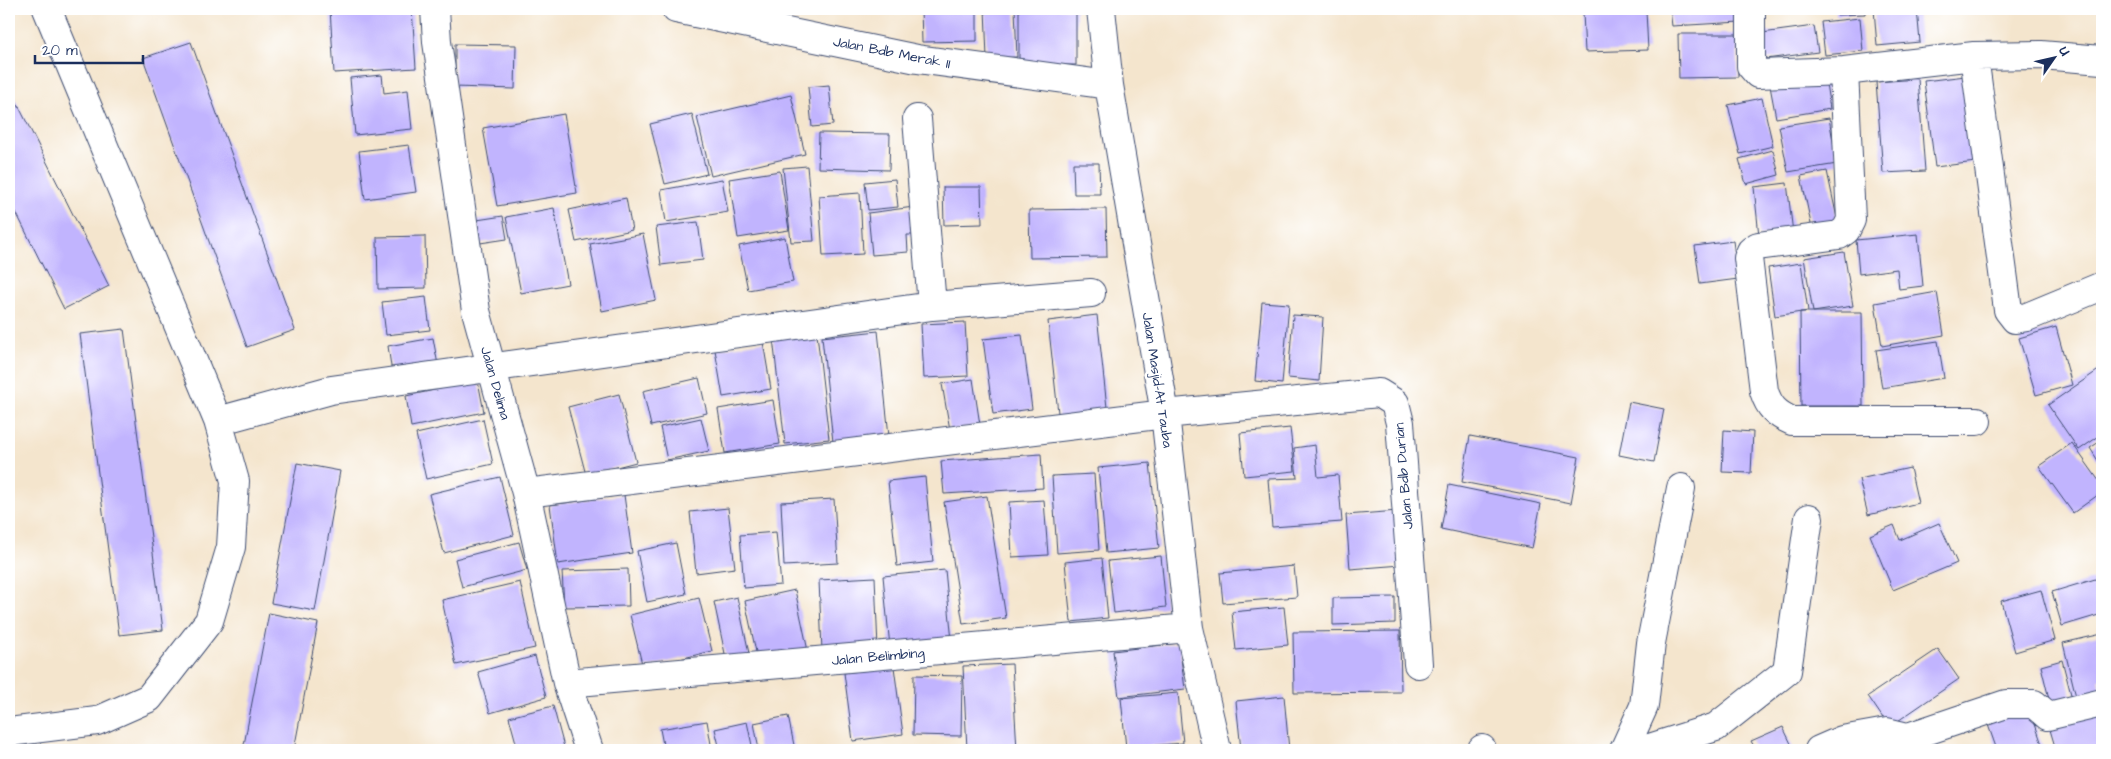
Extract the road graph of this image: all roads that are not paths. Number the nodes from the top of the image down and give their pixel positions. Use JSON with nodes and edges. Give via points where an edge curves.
{"nodes":[{"id":1,"x":47,"y":9,"type":"edge"},
{"id":2,"x":435,"y":9,"type":"edge"},
{"id":3,"x":676,"y":9,"type":"edge"},
{"id":4,"x":1101,"y":9,"type":"edge"},
{"id":5,"x":1751,"y":9,"type":"edge"},
{"id":6,"x":1974,"y":56,"type":"junction"},
{"id":7,"x":2102,"y":60,"type":"edge"},
{"id":8,"x":1844,"y":71,"type":"junction"},
{"id":9,"x":1109,"y":85,"type":"junction"},
{"id":10,"x":917,"y":119,"type":"dead end"},
{"id":11,"x":2102,"y":286,"type":"edge"},
{"id":12,"x":1092,"y":293,"type":"dead end"},
{"id":13,"x":932,"y":306,"type":"junction"},
{"id":14,"x":492,"y":368,"type":"junction"},
{"id":15,"x":1165,"y":414,"type":"junction"},
{"id":16,"x":218,"y":421,"type":"junction"},
{"id":17,"x":1977,"y":421,"type":"dead end"},
{"id":18,"x":1681,"y":488,"type":"dead end"},
{"id":19,"x":526,"y":493,"type":"junction"},
{"id":20,"x":1809,"y":518,"type":"dead end"},
{"id":21,"x":1189,"y":628,"type":"junction"},
{"id":22,"x":1418,"y":664,"type":"dead end"},
{"id":23,"x":567,"y":683,"type":"junction"},
{"id":24,"x":2102,"y":702,"type":"edge"},
{"id":25,"x":9,"y":732,"type":"edge"},
{"id":26,"x":589,"y":750,"type":"edge"},
{"id":27,"x":1217,"y":750,"type":"edge"},
{"id":28,"x":1624,"y":750,"type":"edge"},
{"id":29,"x":1643,"y":750,"type":"edge"},
{"id":30,"x":1819,"y":750,"type":"edge"}],
"edges":[{"from":1,"to":16,"type":"street"},
{"from":2,"to":14,"type":"street","name":"Jalan Delima","via":[[476,311]]},
{"from":3,"to":9,"type":"street","name":"Jalan Bdb Merak II","via":[[917,59]]},
{"from":4,"to":9,"type":"street","name":"Jalan Masjid-At Tauba"},
{"from":5,"to":8,"type":"street","via":[[1751,66],[1758,74]]},
{"from":6,"to":7,"type":"street","via":[[2041,55]]},
{"from":6,"to":8,"type":"street"},
{"from":6,"to":11,"type":"street","via":[[2008,310],[2014,319],[2026,317]]},
{"from":8,"to":17,"type":"street","via":[[1851,220],[1846,230],[1839,235],[1758,246],[1748,258],[1768,404],[1777,414],[1792,421]]},
{"from":9,"to":15,"type":"street","name":"Jalan Masjid-At Tauba"},
{"from":10,"to":13,"type":"street"},
{"from":12,"to":13,"type":"street"},
{"from":13,"to":14,"type":"street"},
{"from":14,"to":16,"type":"street","via":[[331,390]]},
{"from":14,"to":19,"type":"street","name":"Jalan Delima"},
{"from":15,"to":19,"type":"street"},
{"from":15,"to":21,"type":"street","name":"Jalan Masjid-At Tauba"},
{"from":15,"to":22,"type":"street","name":"Jalan Bdb Durian","via":[[1379,392],[1395,403],[1400,423]]},
{"from":16,"to":25,"type":"street","via":[[236,481],[231,547],[209,621],[149,698],[97,721]]},
{"from":18,"to":28,"type":"street","via":[[1651,644],[1644,706]]},
{"from":19,"to":23,"type":"street","name":"Jalan Delima"},
{"from":20,"to":29,"type":"street","via":[[1787,672],[1716,727]]},
{"from":21,"to":23,"type":"street","name":"Jalan Belimbing"},
{"from":21,"to":27,"type":"street","name":"Jalan Masjid-At Tauba"},
{"from":23,"to":26,"type":"street","name":"Jalan Delima"},
{"from":24,"to":30,"type":"street","via":[[2048,716],[2034,704],[2006,704],[1908,737],[1887,732],[1842,740]]}]}
